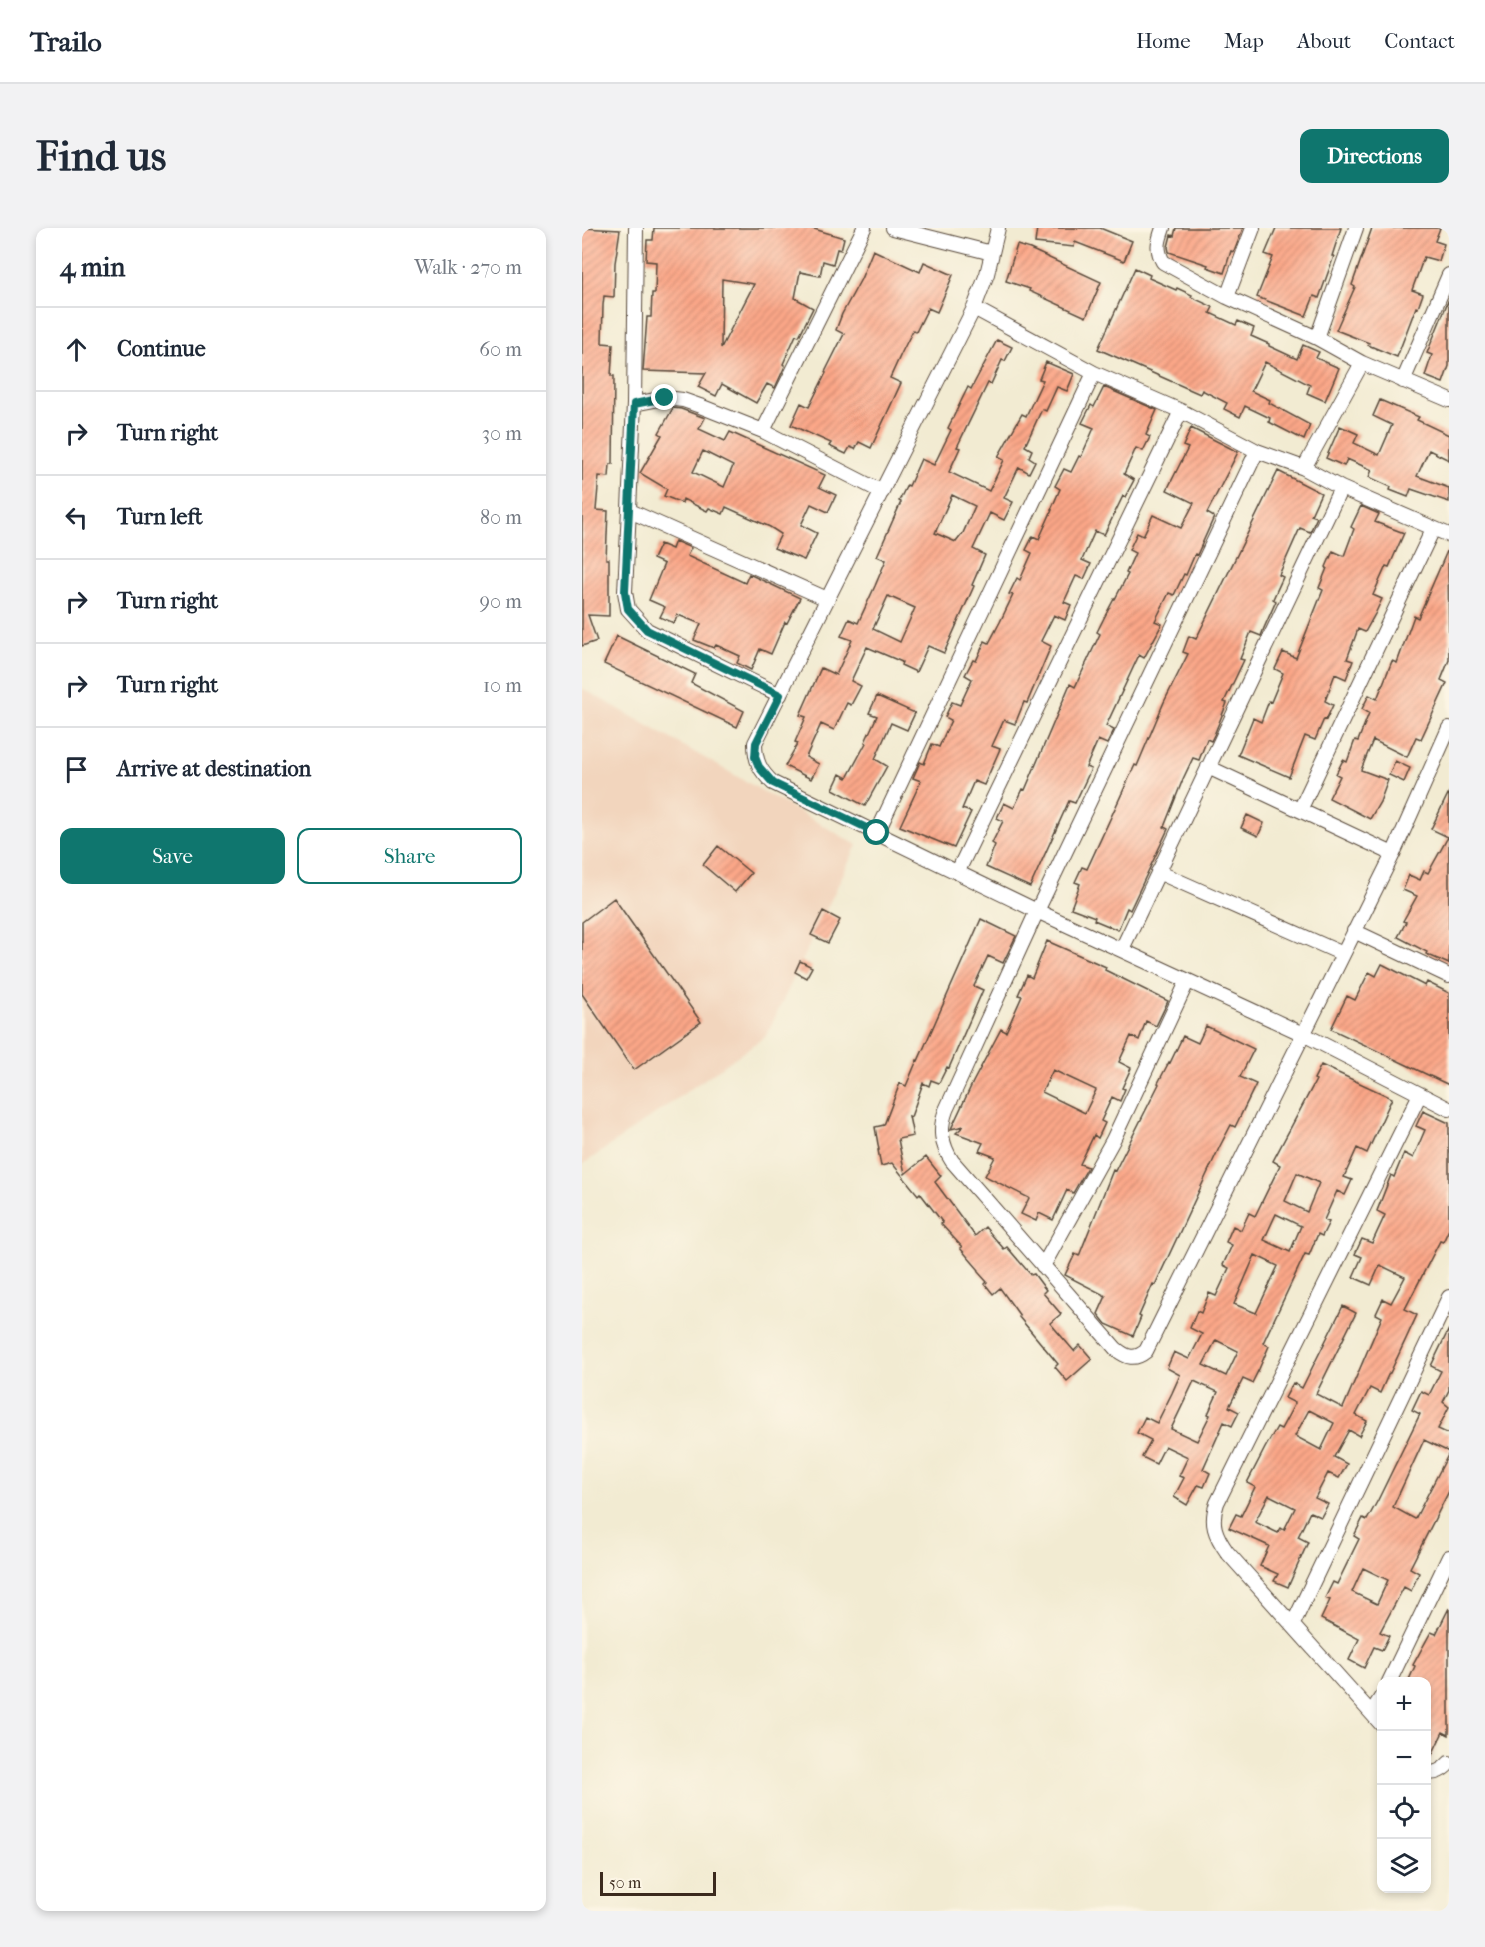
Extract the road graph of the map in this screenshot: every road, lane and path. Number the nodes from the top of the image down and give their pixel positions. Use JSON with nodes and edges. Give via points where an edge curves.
{"nodes":[{"id":1,"x":636,"y":228,"type":"edge"},
{"id":2,"x":864,"y":228,"type":"edge"},
{"id":3,"x":998,"y":228,"type":"edge"},
{"id":4,"x":1163,"y":228,"type":"edge"},
{"id":5,"x":1253,"y":228,"type":"edge"},
{"id":6,"x":1356,"y":228,"type":"edge"},
{"id":7,"x":900,"y":229,"type":"edge"},
{"id":8,"x":992,"y":253,"type":"junction"},
{"id":9,"x":1449,"y":275,"type":"edge"},
{"id":10,"x":1227,"y":297,"type":"junction"},
{"id":11,"x":974,"y":308,"type":"junction"},
{"id":12,"x":1317,"y":338,"type":"junction"},
{"id":13,"x":1362,"y":363,"type":"junction"},
{"id":14,"x":1094,"y":372,"type":"junction"},
{"id":15,"x":1403,"y":381,"type":"junction"},
{"id":16,"x":1449,"y":400,"type":"edge"},
{"id":17,"x":634,"y":404,"type":"junction"},
{"id":18,"x":1180,"y":411,"type":"junction"},
{"id":19,"x":763,"y":431,"type":"junction"},
{"id":20,"x":1257,"y":451,"type":"junction"},
{"id":21,"x":1304,"y":468,"type":"junction"},
{"id":22,"x":1341,"y":488,"type":"junction"},
{"id":23,"x":882,"y":492,"type":"junction"},
{"id":24,"x":630,"y":511,"type":"junction"},
{"id":25,"x":1433,"y":529,"type":"junction"},
{"id":26,"x":1449,"y":535,"type":"edge"},
{"id":27,"x":827,"y":599,"type":"junction"},
{"id":28,"x":780,"y":695,"type":"junction"},
{"id":29,"x":1449,"y":728,"type":"edge"},
{"id":30,"x":1208,"y":767,"type":"junction"},
{"id":31,"x":1300,"y":810,"type":"junction"},
{"id":32,"x":877,"y":833,"type":"junction"},
{"id":33,"x":1393,"y":854,"type":"junction"},
{"id":34,"x":958,"y":871,"type":"junction"},
{"id":35,"x":1158,"y":872,"type":"junction"},
{"id":36,"x":1037,"y":911,"type":"junction"},
{"id":37,"x":1354,"y":931,"type":"junction"},
{"id":38,"x":1122,"y":949,"type":"junction"},
{"id":39,"x":1343,"y":954,"type":"junction"},
{"id":40,"x":1449,"y":976,"type":"edge"},
{"id":41,"x":1187,"y":982,"type":"junction"},
{"id":42,"x":1303,"y":1034,"type":"junction"},
{"id":43,"x":1420,"y":1094,"type":"junction"},
{"id":44,"x":1449,"y":1109,"type":"edge"},
{"id":45,"x":1043,"y":1266,"type":"junction"},
{"id":46,"x":1449,"y":1297,"type":"edge"},
{"id":47,"x":1449,"y":1557,"type":"edge"},
{"id":48,"x":1293,"y":1624,"type":"junction"},
{"id":49,"x":1391,"y":1677,"type":"edge"},
{"id":50,"x":1377,"y":1704,"type":"edge"},
{"id":51,"x":1372,"y":1712,"type":"junction"},
{"id":52,"x":1377,"y":1718,"type":"edge"},
{"id":53,"x":1449,"y":1762,"type":"edge"},
{"id":54,"x":1431,"y":1774,"type":"edge"}],
"edges":[{"from":1,"to":17,"type":"street"},
{"from":2,"to":19,"type":"street"},
{"from":3,"to":8,"type":"street"},
{"from":4,"to":10,"type":"street","via":[[1157,244],[1163,262]]},
{"from":5,"to":10,"type":"street"},
{"from":6,"to":12,"type":"street"},
{"from":7,"to":8,"type":"street"},
{"from":8,"to":11,"type":"street"},
{"from":9,"to":15,"type":"street"},
{"from":10,"to":12,"type":"street"},
{"from":11,"to":14,"type":"street"},
{"from":11,"to":23,"type":"street"},
{"from":12,"to":13,"type":"street"},
{"from":13,"to":15,"type":"street"},
{"from":13,"to":21,"type":"street"},
{"from":14,"to":18,"type":"street"},
{"from":14,"to":32,"type":"street"},
{"from":15,"to":16,"type":"street"},
{"from":17,"to":19,"type":"street","via":[[665,398],[683,400]]},
{"from":17,"to":24,"type":"street"},
{"from":18,"to":20,"type":"street"},
{"from":18,"to":34,"type":"street"},
{"from":19,"to":23,"type":"street"},
{"from":20,"to":21,"type":"street"},
{"from":20,"to":36,"type":"street"},
{"from":21,"to":22,"type":"street"},
{"from":22,"to":25,"type":"street"},
{"from":22,"to":30,"type":"street"},
{"from":23,"to":27,"type":"street"},
{"from":24,"to":27,"type":"street"},
{"from":24,"to":28,"type":"street","via":[[625,592],[628,609],[636,619],[647,630]]},
{"from":25,"to":26,"type":"street"},
{"from":25,"to":31,"type":"street"},
{"from":27,"to":28,"type":"street"},
{"from":28,"to":32,"type":"street","via":[[756,743],[759,767],[773,783]]},
{"from":29,"to":33,"type":"street"},
{"from":30,"to":31,"type":"street"},
{"from":30,"to":35,"type":"street"},
{"from":31,"to":33,"type":"street"},
{"from":32,"to":34,"type":"street"},
{"from":33,"to":37,"type":"street"},
{"from":34,"to":36,"type":"street"},
{"from":35,"to":38,"type":"street"},
{"from":35,"to":39,"type":"street"},
{"from":36,"to":38,"type":"street"},
{"from":36,"to":45,"type":"street","via":[[946,1110],[941,1130],[951,1161]]},
{"from":37,"to":39,"type":"street"},
{"from":37,"to":40,"type":"street"},
{"from":38,"to":41,"type":"street"},
{"from":39,"to":42,"type":"street"},
{"from":41,"to":42,"type":"street"},
{"from":41,"to":45,"type":"street","via":[[1113,1140]]},
{"from":42,"to":43,"type":"street"},
{"from":42,"to":45,"type":"street","via":[[1146,1351],[1132,1357],[1116,1349]]},
{"from":43,"to":44,"type":"street"},
{"from":43,"to":48,"type":"street","via":[[1213,1515],[1218,1539],[1227,1552]]},
{"from":46,"to":48,"type":"street"},
{"from":47,"to":49,"type":"street"},
{"from":48,"to":51,"type":"street"},
{"from":50,"to":51,"type":"street"},
{"from":51,"to":52,"type":"street"},
{"from":53,"to":54,"type":"street"}]}
